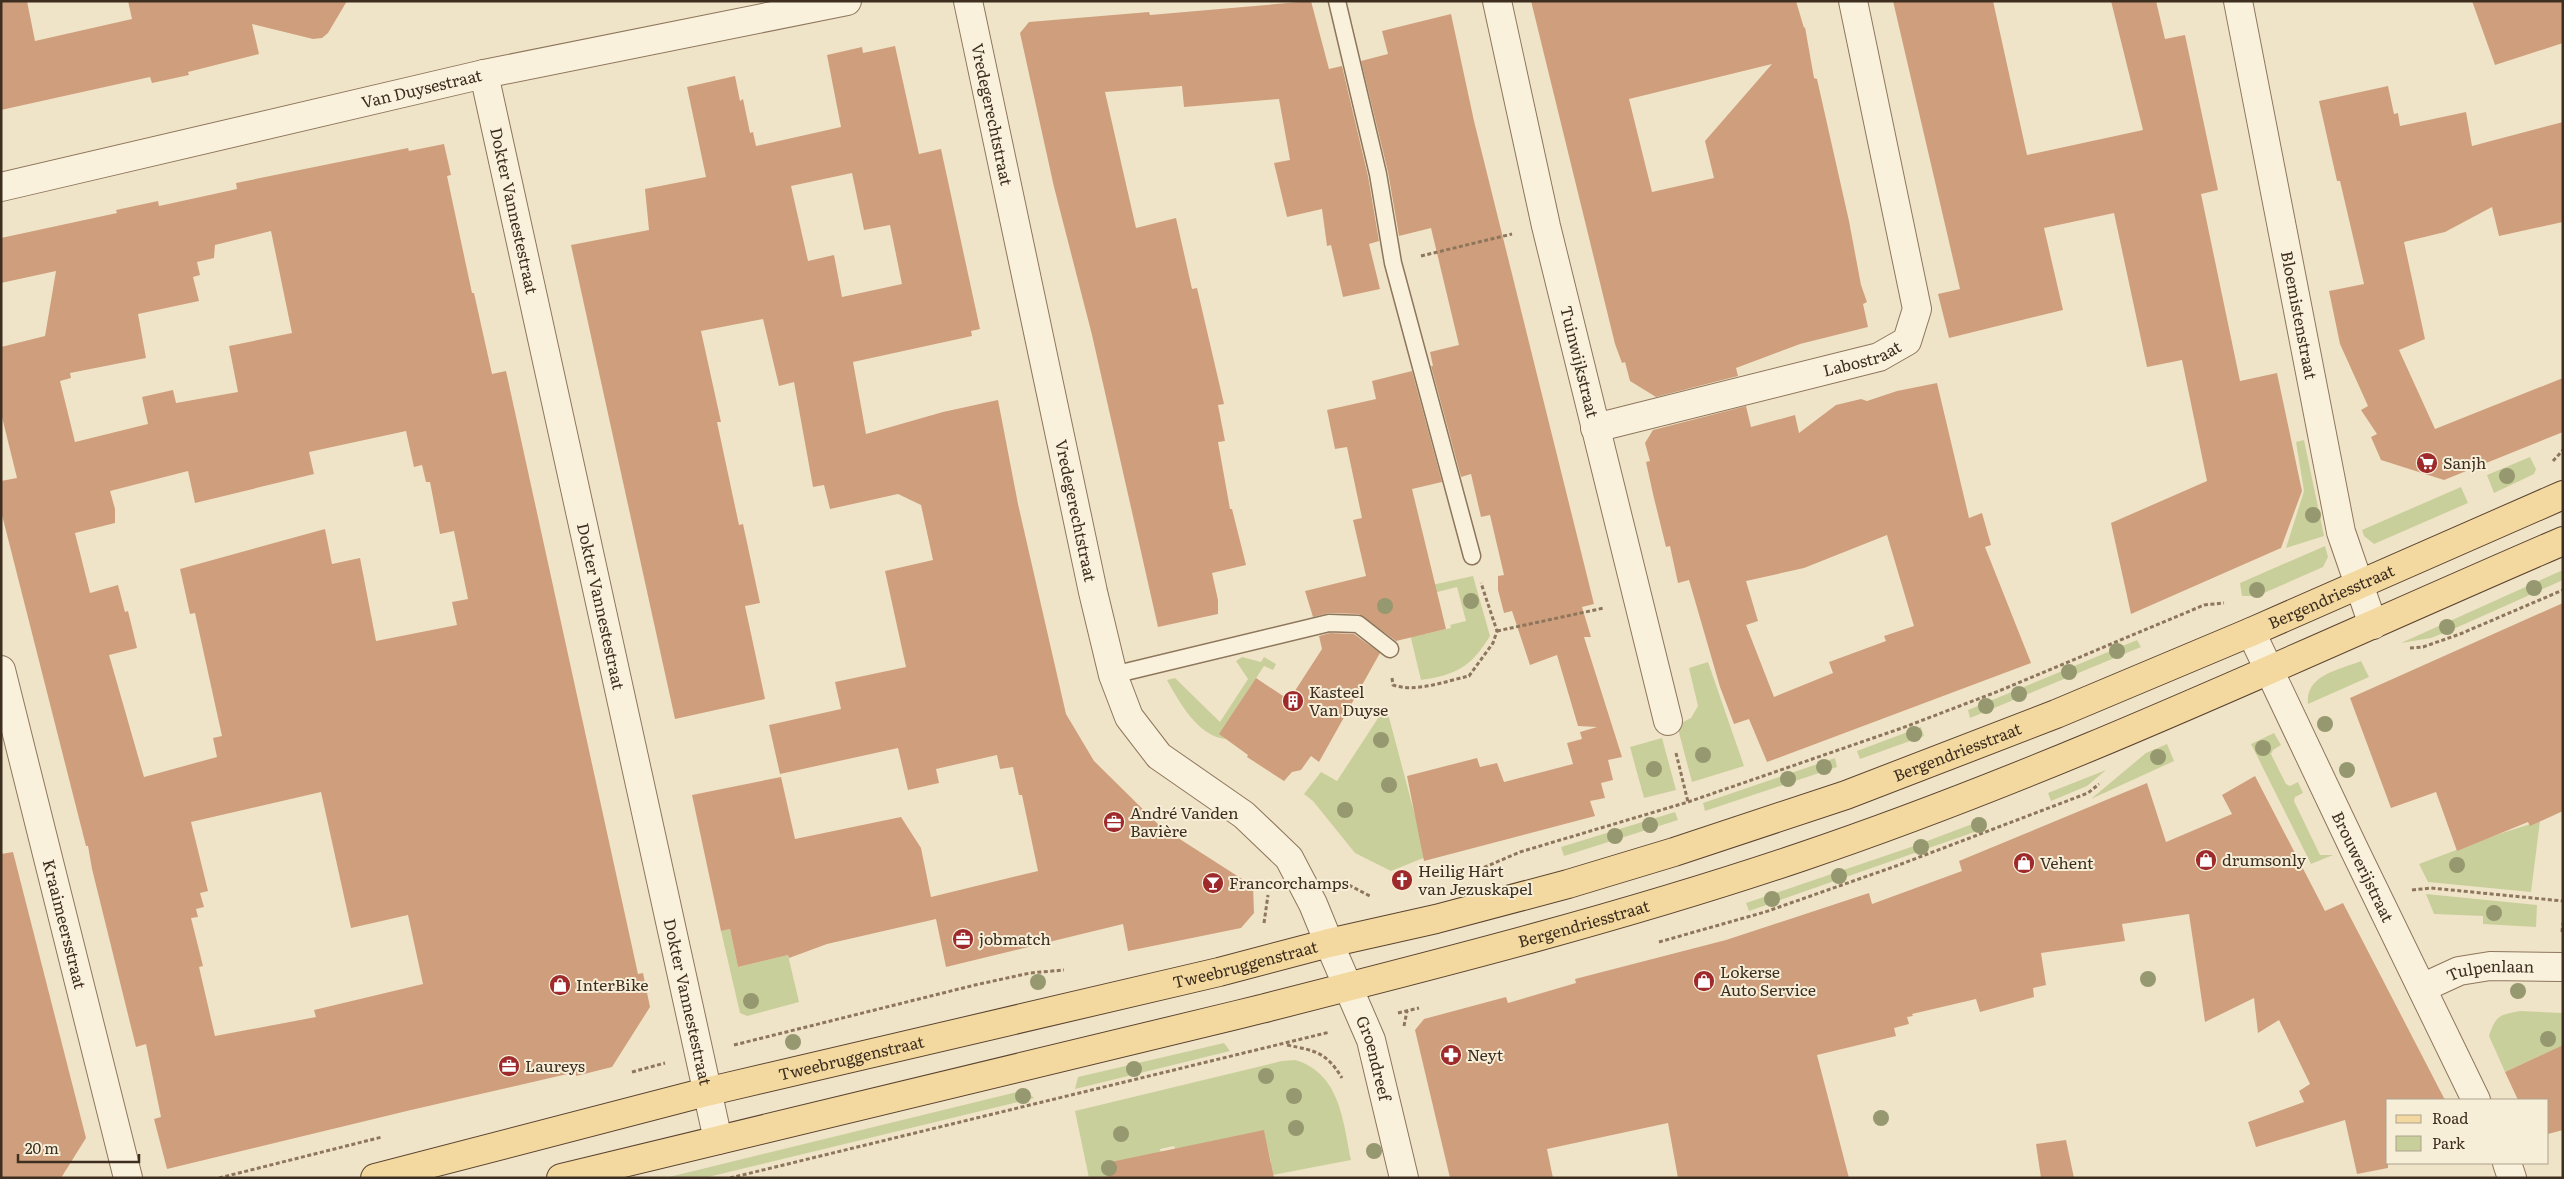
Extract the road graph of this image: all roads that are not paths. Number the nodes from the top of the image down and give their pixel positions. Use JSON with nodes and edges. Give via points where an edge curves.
{"nodes":[{"id":1,"x":847,"y":1,"type":"edge"},
{"id":2,"x":968,"y":1,"type":"edge"},
{"id":3,"x":1337,"y":1,"type":"edge"},
{"id":4,"x":1497,"y":1,"type":"edge"},
{"id":5,"x":1853,"y":1,"type":"edge"},
{"id":6,"x":2238,"y":1,"type":"edge"},
{"id":7,"x":484,"y":74,"type":"junction"},
{"id":8,"x":1,"y":187,"type":"edge"},
{"id":9,"x":1595,"y":428,"type":"junction"},
{"id":10,"x":2563,"y":495,"type":"edge"},
{"id":11,"x":2563,"y":541,"type":"edge"},
{"id":12,"x":1472,"y":556,"type":"road end"},
{"id":13,"x":2358,"y":584,"type":"junction"},
{"id":14,"x":2373,"y":624,"type":"junction"},
{"id":15,"x":2251,"y":632,"type":"junction"},
{"id":16,"x":1390,"y":648,"type":"road end"},
{"id":17,"x":1,"y":670,"type":"edge"},
{"id":18,"x":2269,"y":670,"type":"junction"},
{"id":19,"x":1113,"y":675,"type":"junction"},
{"id":20,"x":1668,"y":721,"type":"road end"},
{"id":21,"x":1329,"y":943,"type":"junction"},
{"id":22,"x":2563,"y":968,"type":"edge"},
{"id":23,"x":1349,"y":987,"type":"junction"},
{"id":24,"x":2422,"y":988,"type":"junction"},
{"id":25,"x":706,"y":1092,"type":"junction"},
{"id":26,"x":2476,"y":1099,"type":"edge"},
{"id":27,"x":718,"y":1140,"type":"junction"},
{"id":28,"x":2507,"y":1164,"type":"edge"},
{"id":29,"x":128,"y":1178,"type":"edge"},
{"id":30,"x":375,"y":1178,"type":"edge"},
{"id":31,"x":561,"y":1178,"type":"edge"},
{"id":32,"x":1404,"y":1178,"type":"edge"},
{"id":33,"x":2512,"y":1178,"type":"edge"}],
"edges":[{"from":1,"to":7,"type":"street","name":"Van Duysestraat"},
{"from":2,"to":19,"type":"street","name":"Vredegerechtstraat"},
{"from":3,"to":12,"type":"lane","via":[[1378,174],[1393,263]]},
{"from":4,"to":9,"type":"street","name":"Tuinwijkstraat","via":[[1546,226]]},
{"from":5,"to":9,"type":"street","name":"Labostraat","via":[[1917,309],[1907,342],[1879,357]]},
{"from":6,"to":13,"type":"street","name":"Bloemistenstraat","via":[[2341,532]]},
{"from":7,"to":8,"type":"street","name":"Van Duysestraat"},
{"from":7,"to":25,"type":"street","name":"Dokter Vannestestraat"},
{"from":9,"to":20,"type":"street","name":"Tuinwijkstraat"},
{"from":10,"to":13,"type":"main road","name":"Bergendriesstraat"},
{"from":11,"to":14,"type":"main road","name":"Bergendriesstraat"},
{"from":13,"to":14,"type":"street","name":"Bloemistenstraat"},
{"from":13,"to":15,"type":"main road","name":"Bergendriesstraat"},
{"from":14,"to":18,"type":"main road","name":"Bergendriesstraat"},
{"from":15,"to":18,"type":"street","name":"Brouwerijstraat"},
{"from":15,"to":21,"type":"main road","name":"Bergendriesstraat","via":[[1937,761],[1772,821],[1568,884]]},
{"from":16,"to":19,"type":"lane","via":[[1358,624],[1329,623]]},
{"from":17,"to":29,"type":"street","name":"Kraaimeersstraat"},
{"from":18,"to":23,"type":"main road","name":"Bergendriesstraat","via":[[2012,778],[1800,858],[1627,912]]},
{"from":18,"to":24,"type":"street","name":"Brouwerijstraat"},
{"from":19,"to":21,"type":"street","name":"Vredegerechtstraat","via":[[1129,717],[1159,756],[1244,815],[1289,858]]},
{"from":21,"to":23,"type":"street","name":"Groendreef"},
{"from":21,"to":25,"type":"main road","name":"Tweebruggenstraat","via":[[1220,972]]},
{"from":22,"to":24,"type":"street","name":"Tulpenlaan","via":[[2459,971]]},
{"from":23,"to":27,"type":"main road"},
{"from":23,"to":32,"type":"street","name":"Groendreef","via":[[1371,1040]]},
{"from":24,"to":26,"type":"street","name":"Brouwerijstraat"},
{"from":25,"to":27,"type":"street","name":"Dokter Vannestestraat"},
{"from":25,"to":30,"type":"main road","name":"Tweebruggenstraat"},
{"from":27,"to":31,"type":"main road"},
{"from":28,"to":33,"type":"street"}]}
